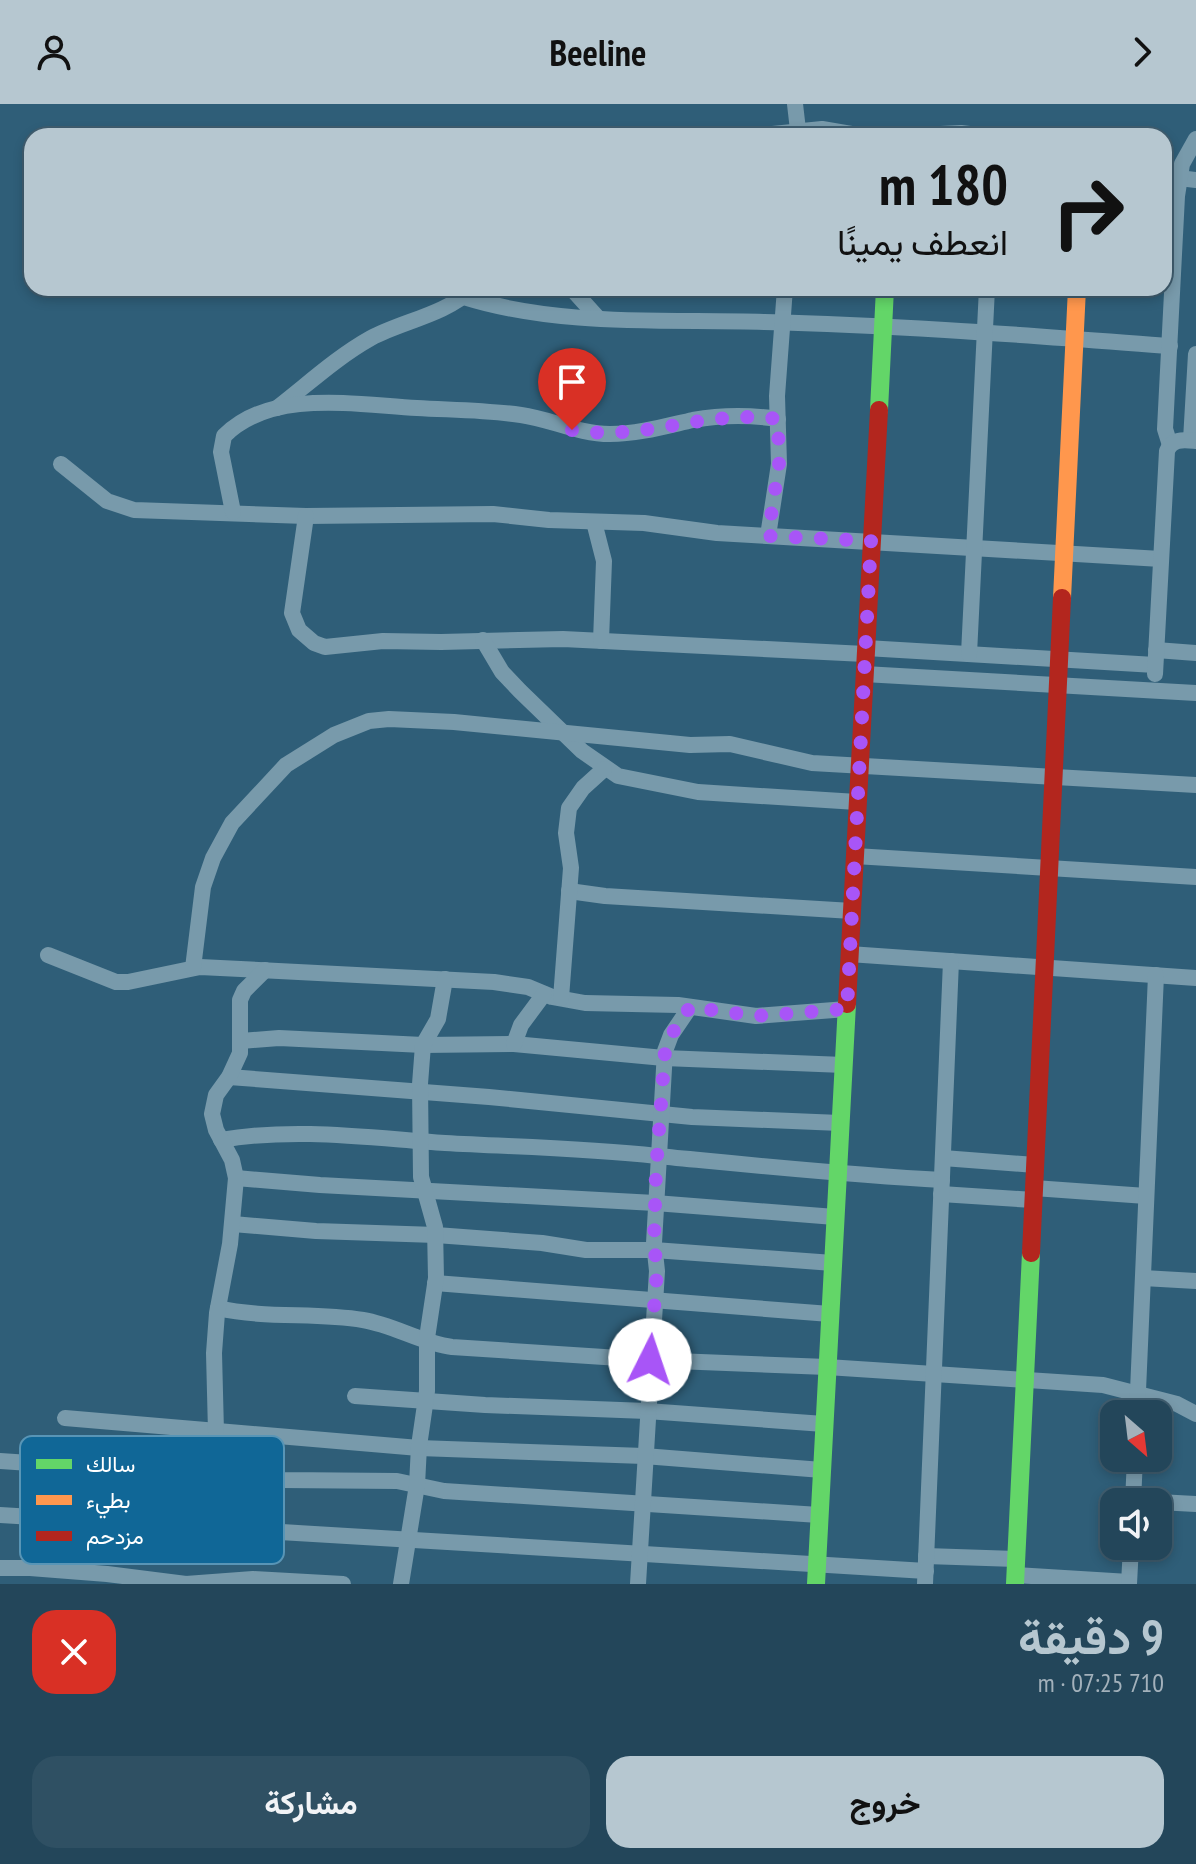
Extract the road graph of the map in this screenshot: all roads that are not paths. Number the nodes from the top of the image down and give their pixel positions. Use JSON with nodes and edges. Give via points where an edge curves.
{"nodes":[{"id":1,"x":795,"y":104,"type":"edge"},
{"id":2,"x":798,"y":128,"type":"edge"},
{"id":3,"x":1196,"y":139,"type":"edge"},
{"id":4,"x":1188,"y":179,"type":"edge"},
{"id":5,"x":461,"y":296,"type":"edge"},
{"id":6,"x":477,"y":296,"type":"edge"},
{"id":7,"x":578,"y":296,"type":"edge"},
{"id":8,"x":784,"y":296,"type":"edge"},
{"id":9,"x":885,"y":296,"type":"edge"},
{"id":10,"x":987,"y":296,"type":"edge"},
{"id":11,"x":1077,"y":296,"type":"edge"},
{"id":12,"x":598,"y":318,"type":"junction"},
{"id":13,"x":781,"y":323,"type":"junction"},
{"id":14,"x":883,"y":327,"type":"junction"},
{"id":15,"x":985,"y":332,"type":"junction"},
{"id":16,"x":1075,"y":339,"type":"junction"},
{"id":17,"x":1170,"y":346,"type":"junction"},
{"id":18,"x":1196,"y":354,"type":"edge"},
{"id":19,"x":275,"y":409,"type":"junction"},
{"id":20,"x":778,"y":419,"type":"junction"},
{"id":21,"x":1194,"y":440,"type":"edge"},
{"id":22,"x":1170,"y":445,"type":"junction"},
{"id":23,"x":61,"y":464,"type":"dead end"},
{"id":24,"x":233,"y":512,"type":"junction"},
{"id":25,"x":306,"y":516,"type":"junction"},
{"id":26,"x":594,"y":522,"type":"junction"},
{"id":27,"x":768,"y":536,"type":"junction"},
{"id":28,"x":871,"y":541,"type":"junction"},
{"id":29,"x":974,"y":547,"type":"junction"},
{"id":30,"x":1064,"y":553,"type":"junction"},
{"id":31,"x":1161,"y":559,"type":"junction"},
{"id":32,"x":483,"y":640,"type":"junction"},
{"id":33,"x":601,"y":641,"type":"junction"},
{"id":34,"x":865,"y":651,"type":"junction"},
{"id":35,"x":1196,"y":653,"type":"edge"},
{"id":36,"x":969,"y":654,"type":"junction"},
{"id":37,"x":1156,"y":658,"type":"junction"},
{"id":38,"x":1059,"y":659,"type":"junction"},
{"id":39,"x":864,"y":674,"type":"junction"},
{"id":40,"x":1058,"y":685,"type":"junction"},
{"id":41,"x":1154,"y":691,"type":"junction"},
{"id":42,"x":1196,"y":693,"type":"edge"},
{"id":43,"x":565,"y":733,"type":"junction"},
{"id":44,"x":859,"y":765,"type":"junction"},
{"id":45,"x":604,"y":769,"type":"junction"},
{"id":46,"x":1053,"y":777,"type":"junction"},
{"id":47,"x":1196,"y":785,"type":"edge"},
{"id":48,"x":857,"y":802,"type":"junction"},
{"id":49,"x":855,"y":856,"type":"junction"},
{"id":50,"x":1049,"y":868,"type":"junction"},
{"id":51,"x":1196,"y":877,"type":"edge"},
{"id":52,"x":569,"y":891,"type":"junction"},
{"id":53,"x":852,"y":911,"type":"junction"},
{"id":54,"x":849,"y":954,"type":"junction"},
{"id":55,"x":48,"y":955,"type":"dead end"},
{"id":56,"x":951,"y":961,"type":"junction"},
{"id":57,"x":193,"y":968,"type":"junction"},
{"id":58,"x":1044,"y":968,"type":"junction"},
{"id":59,"x":265,"y":970,"type":"junction"},
{"id":60,"x":1156,"y":975,"type":"junction"},
{"id":61,"x":1196,"y":978,"type":"edge"},
{"id":62,"x":445,"y":979,"type":"junction"},
{"id":63,"x":544,"y":994,"type":"junction"},
{"id":64,"x":561,"y":998,"type":"junction"},
{"id":65,"x":690,"y":1007,"type":"junction"},
{"id":66,"x":847,"y":1009,"type":"junction"},
{"id":67,"x":241,"y":1041,"type":"junction"},
{"id":68,"x":514,"y":1044,"type":"junction"},
{"id":69,"x":423,"y":1045,"type":"junction"},
{"id":70,"x":664,"y":1058,"type":"junction"},
{"id":71,"x":844,"y":1065,"type":"junction"},
{"id":72,"x":229,"y":1077,"type":"junction"},
{"id":73,"x":419,"y":1093,"type":"junction"},
{"id":74,"x":660,"y":1113,"type":"junction"},
{"id":75,"x":840,"y":1123,"type":"junction"},
{"id":76,"x":221,"y":1140,"type":"junction"},
{"id":77,"x":420,"y":1141,"type":"junction"},
{"id":78,"x":657,"y":1156,"type":"junction"},
{"id":79,"x":943,"y":1158,"type":"junction"},
{"id":80,"x":1035,"y":1165,"type":"junction"},
{"id":81,"x":838,"y":1174,"type":"junction"},
{"id":82,"x":236,"y":1178,"type":"junction"},
{"id":83,"x":942,"y":1187,"type":"junction"},
{"id":84,"x":424,"y":1190,"type":"junction"},
{"id":85,"x":1034,"y":1194,"type":"junction"},
{"id":86,"x":1146,"y":1196,"type":"junction"},
{"id":87,"x":655,"y":1203,"type":"junction"},
{"id":88,"x":835,"y":1217,"type":"junction"},
{"id":89,"x":233,"y":1224,"type":"junction"},
{"id":90,"x":436,"y":1235,"type":"junction"},
{"id":91,"x":654,"y":1250,"type":"junction"},
{"id":92,"x":833,"y":1263,"type":"junction"},
{"id":93,"x":1143,"y":1278,"type":"junction"},
{"id":94,"x":1196,"y":1281,"type":"edge"},
{"id":95,"x":435,"y":1283,"type":"junction"},
{"id":96,"x":655,"y":1302,"type":"junction"},
{"id":97,"x":218,"y":1308,"type":"junction"},
{"id":98,"x":830,"y":1314,"type":"junction"},
{"id":99,"x":427,"y":1342,"type":"junction"},
{"id":100,"x":650,"y":1360,"type":"junction"},
{"id":101,"x":827,"y":1367,"type":"junction"},
{"id":102,"x":934,"y":1375,"type":"junction"},
{"id":103,"x":1024,"y":1380,"type":"junction"},
{"id":104,"x":1137,"y":1393,"type":"junction"},
{"id":105,"x":355,"y":1396,"type":"dead end"},
{"id":106,"x":425,"y":1400,"type":"junction"},
{"id":107,"x":1137,"y":1400,"type":"edge"},
{"id":108,"x":647,"y":1411,"type":"junction"},
{"id":109,"x":1196,"y":1414,"type":"edge"},
{"id":110,"x":65,"y":1418,"type":"dead end"},
{"id":111,"x":824,"y":1424,"type":"junction"},
{"id":112,"x":216,"y":1432,"type":"junction"},
{"id":113,"x":267,"y":1436,"type":"edge"},
{"id":114,"x":284,"y":1437,"type":"edge"},
{"id":115,"x":419,"y":1448,"type":"junction"},
{"id":116,"x":644,"y":1456,"type":"junction"},
{"id":117,"x":0,"y":1461,"type":"edge"},
{"id":118,"x":20,"y":1462,"type":"edge"},
{"id":119,"x":822,"y":1470,"type":"junction"},
{"id":120,"x":284,"y":1480,"type":"edge"},
{"id":121,"x":417,"y":1485,"type":"junction"},
{"id":122,"x":1172,"y":1503,"type":"edge"},
{"id":123,"x":642,"y":1504,"type":"junction"},
{"id":124,"x":1196,"y":1504,"type":"edge"},
{"id":125,"x":0,"y":1515,"type":"edge"},
{"id":126,"x":819,"y":1515,"type":"junction"},
{"id":127,"x":20,"y":1516,"type":"edge"},
{"id":128,"x":284,"y":1531,"type":"edge"},
{"id":129,"x":409,"y":1538,"type":"junction"},
{"id":130,"x":640,"y":1554,"type":"junction"},
{"id":131,"x":1130,"y":1560,"type":"edge"},
{"id":132,"x":0,"y":1568,"type":"edge"},
{"id":133,"x":926,"y":1570,"type":"edge"},
{"id":134,"x":1015,"y":1573,"type":"edge"},
{"id":135,"x":816,"y":1575,"type":"edge"},
{"id":136,"x":72,"y":1577,"type":"edge"},
{"id":137,"x":1129,"y":1583,"type":"edge"},
{"id":138,"x":343,"y":1584,"type":"edge"},
{"id":139,"x":401,"y":1584,"type":"edge"},
{"id":140,"x":638,"y":1584,"type":"edge"}],
"edges":[{"from":1,"to":2,"type":"street"},
{"from":3,"to":4,"type":"street","via":[[1186,154]]},
{"from":4,"to":17,"type":"street"},
{"from":5,"to":19,"type":"street","via":[[354,348]]},
{"from":6,"to":12,"type":"street","via":[[507,309]]},
{"from":7,"to":12,"type":"street"},
{"from":8,"to":13,"type":"street"},
{"from":9,"to":14,"type":"street"},
{"from":10,"to":15,"type":"street"},
{"from":11,"to":16,"type":"street"},
{"from":12,"to":13,"type":"street"},
{"from":13,"to":14,"type":"street"},
{"from":13,"to":20,"type":"street"},
{"from":14,"to":15,"type":"street"},
{"from":14,"to":28,"type":"street"},
{"from":15,"to":16,"type":"street"},
{"from":15,"to":29,"type":"street"},
{"from":16,"to":17,"type":"street"},
{"from":16,"to":30,"type":"street"},
{"from":17,"to":22,"type":"street","via":[[1165,429]]},
{"from":18,"to":21,"type":"street"},
{"from":19,"to":20,"type":"street","via":[[340,404],[497,413],[613,434],[717,417]]},
{"from":19,"to":24,"type":"street","via":[[224,436],[221,452]]},
{"from":20,"to":27,"type":"street","via":[[778,478]]},
{"from":21,"to":22,"type":"street"},
{"from":22,"to":31,"type":"street"},
{"from":23,"to":24,"type":"street","via":[[118,506]]},
{"from":24,"to":25,"type":"street"},
{"from":25,"to":26,"type":"street","via":[[459,513]]},
{"from":25,"to":32,"type":"street","via":[[292,613],[299,630],[314,643],[337,647]]},
{"from":26,"to":27,"type":"street"},
{"from":26,"to":33,"type":"street","via":[[604,561]]},
{"from":27,"to":28,"type":"street"},
{"from":28,"to":29,"type":"street"},
{"from":28,"to":34,"type":"street"},
{"from":29,"to":30,"type":"street"},
{"from":29,"to":36,"type":"street"},
{"from":30,"to":31,"type":"street"},
{"from":30,"to":38,"type":"street"},
{"from":31,"to":37,"type":"street"},
{"from":32,"to":33,"type":"street"},
{"from":32,"to":43,"type":"street","via":[[502,672]]},
{"from":33,"to":34,"type":"street"},
{"from":34,"to":36,"type":"street"},
{"from":34,"to":39,"type":"street"},
{"from":35,"to":37,"type":"street"},
{"from":36,"to":38,"type":"street"},
{"from":37,"to":38,"type":"street"},
{"from":37,"to":41,"type":"street"},
{"from":38,"to":40,"type":"street"},
{"from":39,"to":40,"type":"street"},
{"from":39,"to":44,"type":"street"},
{"from":40,"to":41,"type":"street"},
{"from":40,"to":46,"type":"street"},
{"from":41,"to":42,"type":"street"},
{"from":43,"to":44,"type":"street","via":[[730,744],[812,763]]},
{"from":43,"to":45,"type":"street"},
{"from":43,"to":57,"type":"street","via":[[389,719],[351,727],[312,747],[286,765],[222,838],[203,887]]},
{"from":44,"to":46,"type":"street"},
{"from":44,"to":48,"type":"street"},
{"from":45,"to":48,"type":"street","via":[[698,792]]},
{"from":45,"to":52,"type":"street","via":[[569,808]]},
{"from":46,"to":47,"type":"street"},
{"from":46,"to":50,"type":"street"},
{"from":48,"to":49,"type":"street"},
{"from":49,"to":50,"type":"street"},
{"from":49,"to":53,"type":"street"},
{"from":50,"to":51,"type":"street"},
{"from":50,"to":58,"type":"street"},
{"from":52,"to":53,"type":"street"},
{"from":52,"to":64,"type":"street"},
{"from":53,"to":54,"type":"street"},
{"from":54,"to":56,"type":"street"},
{"from":54,"to":66,"type":"street"},
{"from":55,"to":57,"type":"street","via":[[116,982]]},
{"from":56,"to":58,"type":"street"},
{"from":56,"to":79,"type":"street"},
{"from":57,"to":59,"type":"street"},
{"from":58,"to":60,"type":"street"},
{"from":58,"to":80,"type":"street"},
{"from":59,"to":62,"type":"street"},
{"from":59,"to":67,"type":"street","via":[[240,1000]]},
{"from":60,"to":61,"type":"street"},
{"from":60,"to":86,"type":"street"},
{"from":62,"to":63,"type":"street","via":[[506,984]]},
{"from":62,"to":69,"type":"street","via":[[438,1019]]},
{"from":63,"to":64,"type":"street"},
{"from":63,"to":68,"type":"street"},
{"from":64,"to":65,"type":"street"},
{"from":65,"to":66,"type":"street","via":[[756,1016]]},
{"from":65,"to":70,"type":"street","via":[[671,1035]]},
{"from":66,"to":71,"type":"street"},
{"from":67,"to":69,"type":"street"},
{"from":67,"to":72,"type":"street"},
{"from":68,"to":69,"type":"street"},
{"from":68,"to":70,"type":"street"},
{"from":69,"to":73,"type":"street"},
{"from":70,"to":71,"type":"street"},
{"from":70,"to":74,"type":"street"},
{"from":71,"to":75,"type":"street"},
{"from":72,"to":73,"type":"street"},
{"from":72,"to":76,"type":"street","via":[[216,1095],[212,1114]]},
{"from":73,"to":74,"type":"street"},
{"from":73,"to":77,"type":"street"},
{"from":74,"to":75,"type":"street"},
{"from":74,"to":78,"type":"street"},
{"from":75,"to":81,"type":"street"},
{"from":76,"to":77,"type":"street","via":[[286,1133]]},
{"from":76,"to":82,"type":"street"},
{"from":77,"to":78,"type":"street"},
{"from":77,"to":84,"type":"street"},
{"from":78,"to":81,"type":"street"},
{"from":78,"to":87,"type":"street"},
{"from":79,"to":80,"type":"street"},
{"from":79,"to":83,"type":"street"},
{"from":80,"to":85,"type":"street"},
{"from":81,"to":83,"type":"street"},
{"from":81,"to":88,"type":"street"},
{"from":82,"to":84,"type":"street"},
{"from":82,"to":89,"type":"street"},
{"from":83,"to":85,"type":"street"},
{"from":83,"to":102,"type":"street"},
{"from":84,"to":87,"type":"street"},
{"from":84,"to":90,"type":"street"},
{"from":85,"to":86,"type":"street"},
{"from":85,"to":103,"type":"street"},
{"from":86,"to":93,"type":"street"},
{"from":87,"to":88,"type":"street"},
{"from":87,"to":91,"type":"street"},
{"from":88,"to":92,"type":"street"},
{"from":89,"to":90,"type":"street"},
{"from":89,"to":97,"type":"street"},
{"from":90,"to":91,"type":"street","via":[[586,1250]]},
{"from":90,"to":95,"type":"street"},
{"from":91,"to":92,"type":"street"},
{"from":91,"to":96,"type":"street"},
{"from":92,"to":98,"type":"street"},
{"from":93,"to":94,"type":"street"},
{"from":93,"to":104,"type":"street"},
{"from":95,"to":96,"type":"street"},
{"from":95,"to":99,"type":"street"},
{"from":96,"to":98,"type":"street"},
{"from":96,"to":100,"type":"street"},
{"from":97,"to":99,"type":"street","via":[[361,1319]]},
{"from":97,"to":112,"type":"street"},
{"from":98,"to":101,"type":"street"},
{"from":99,"to":100,"type":"street"},
{"from":99,"to":106,"type":"street"},
{"from":100,"to":101,"type":"street"},
{"from":100,"to":108,"type":"street"},
{"from":101,"to":102,"type":"street"},
{"from":101,"to":111,"type":"street"},
{"from":102,"to":103,"type":"street"},
{"from":102,"to":133,"type":"street"},
{"from":103,"to":104,"type":"street","via":[[1103,1385]]},
{"from":103,"to":134,"type":"street"},
{"from":104,"to":107,"type":"street"},
{"from":104,"to":109,"type":"street"},
{"from":105,"to":106,"type":"street"},
{"from":106,"to":108,"type":"street"},
{"from":106,"to":115,"type":"street"},
{"from":108,"to":111,"type":"street"},
{"from":108,"to":116,"type":"street"},
{"from":110,"to":112,"type":"street"},
{"from":111,"to":119,"type":"street"},
{"from":112,"to":113,"type":"street"},
{"from":114,"to":115,"type":"street"},
{"from":115,"to":116,"type":"street"},
{"from":115,"to":121,"type":"street"},
{"from":116,"to":119,"type":"street"},
{"from":116,"to":123,"type":"street"},
{"from":117,"to":118,"type":"street"},
{"from":119,"to":126,"type":"street"},
{"from":120,"to":121,"type":"street"},
{"from":121,"to":123,"type":"street"},
{"from":121,"to":129,"type":"street"},
{"from":122,"to":124,"type":"street"},
{"from":123,"to":126,"type":"street"},
{"from":123,"to":130,"type":"street"},
{"from":125,"to":127,"type":"street"},
{"from":126,"to":135,"type":"street"},
{"from":128,"to":129,"type":"street"},
{"from":129,"to":130,"type":"street"},
{"from":129,"to":139,"type":"street"},
{"from":130,"to":135,"type":"street"},
{"from":130,"to":140,"type":"street"},
{"from":131,"to":137,"type":"street"},
{"from":132,"to":136,"type":"street"},
{"from":133,"to":134,"type":"street"},
{"from":133,"to":135,"type":"street"},
{"from":134,"to":137,"type":"street"},
{"from":136,"to":138,"type":"street","via":[[186,1584],[253,1579]]}]}
